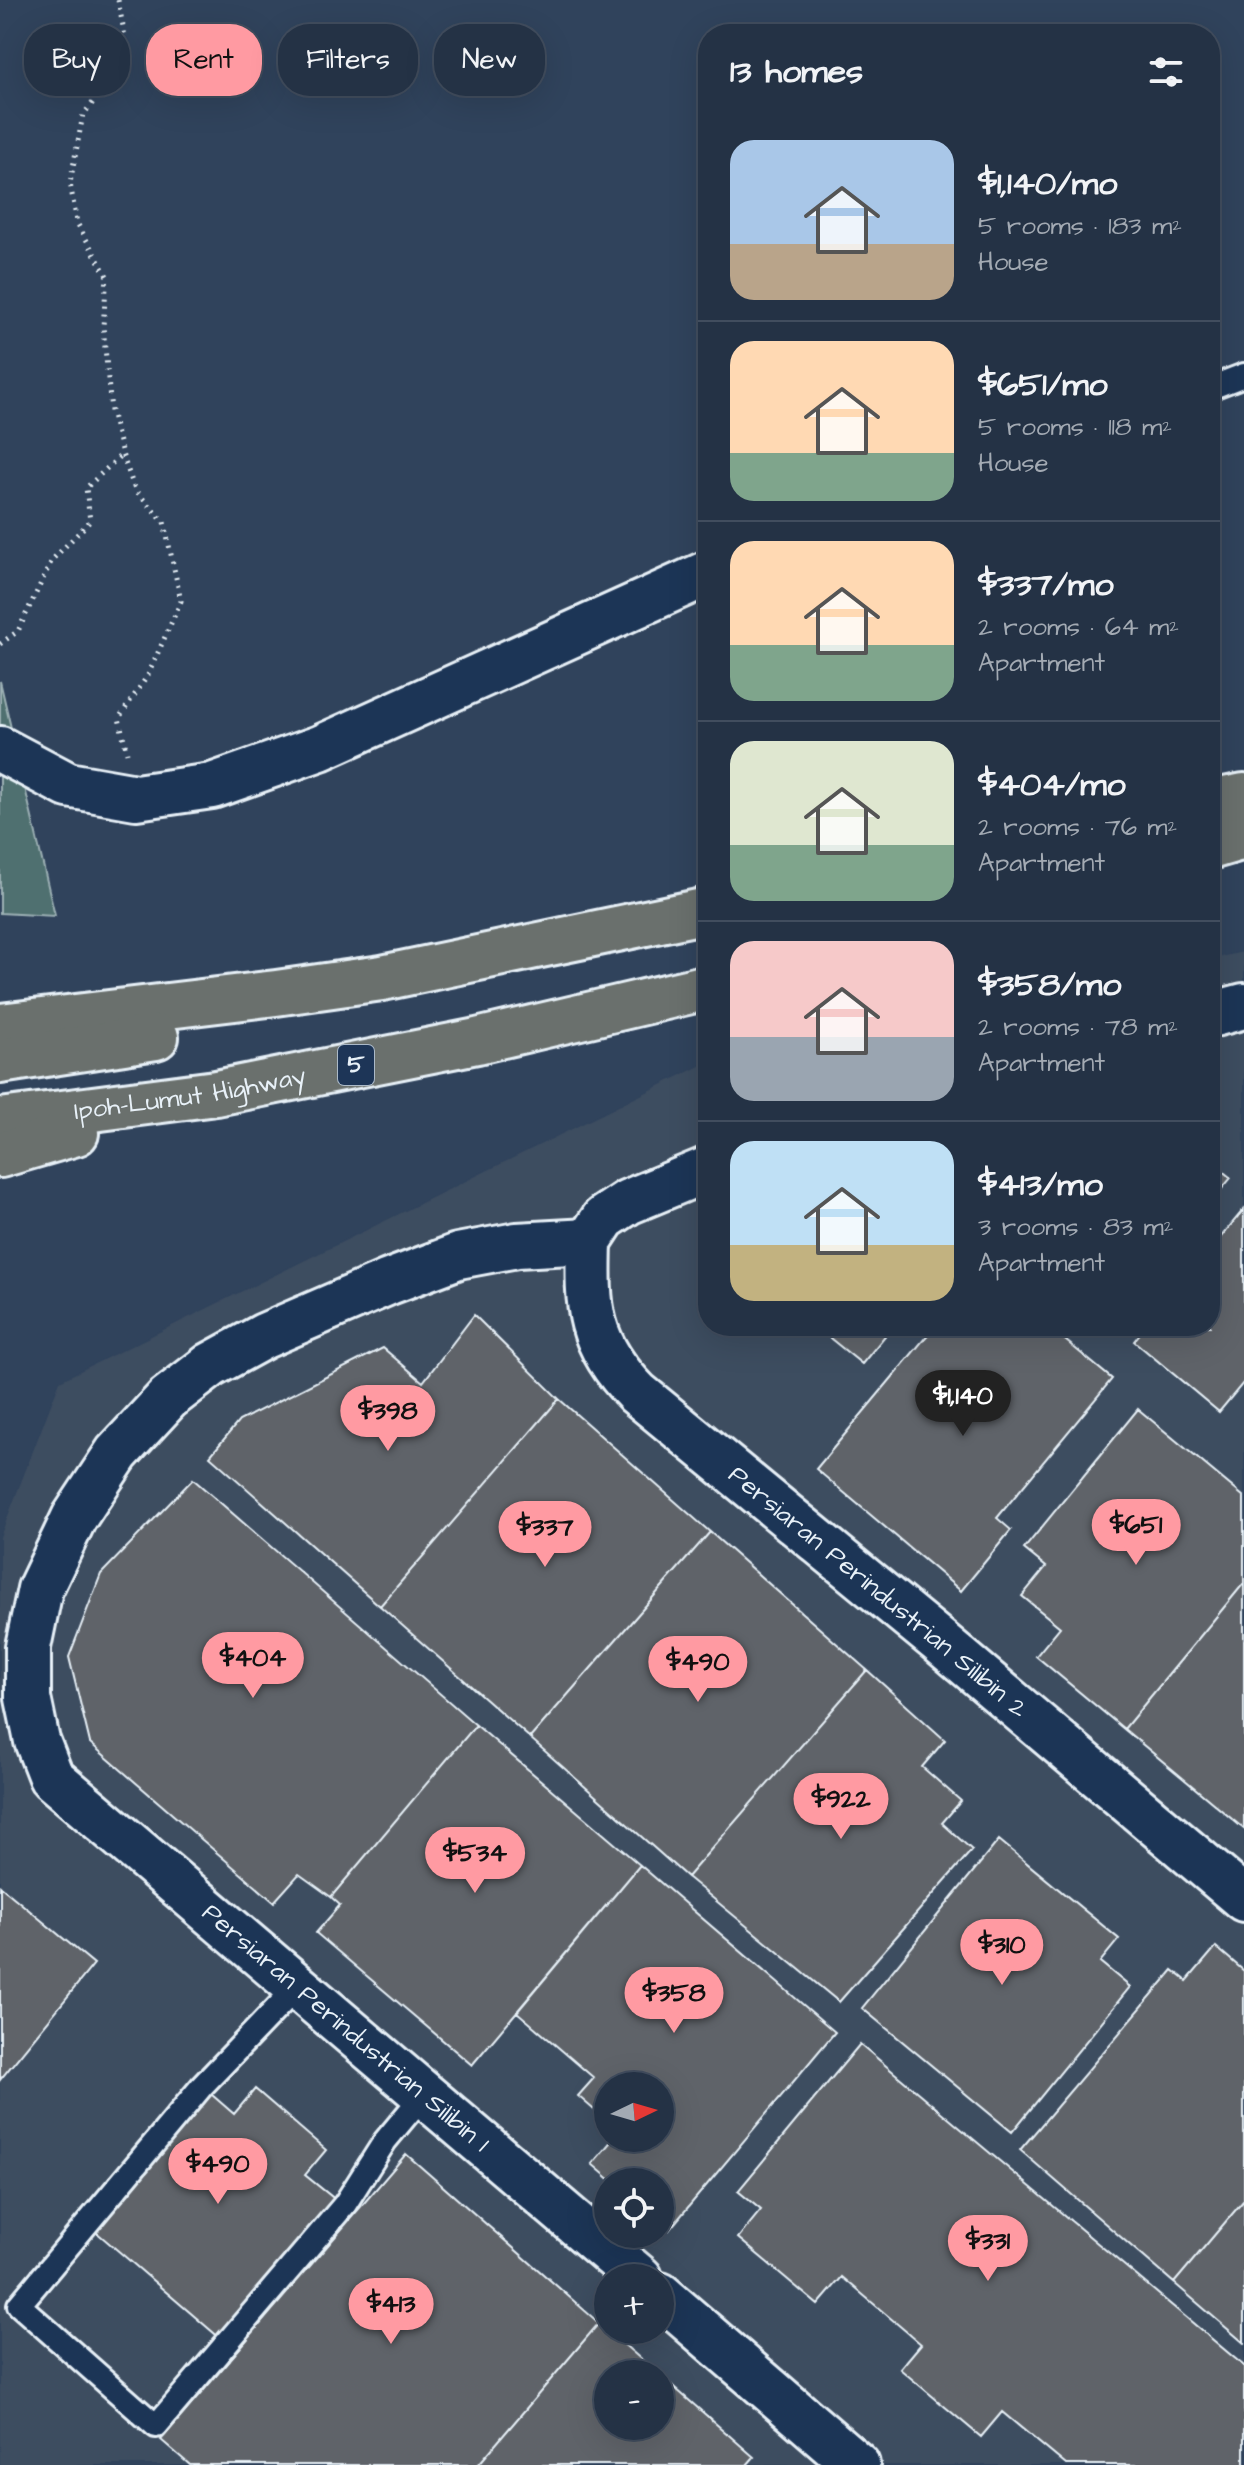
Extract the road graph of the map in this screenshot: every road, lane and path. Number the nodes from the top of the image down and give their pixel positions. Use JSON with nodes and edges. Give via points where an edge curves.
{"nodes":[{"id":1,"x":118,"y":0,"type":"edge"},
{"id":2,"x":1244,"y":375,"type":"edge"},
{"id":3,"x":1220,"y":384,"type":"edge"},
{"id":4,"x":122,"y":454,"type":"junction"},
{"id":5,"x":698,"y":578,"type":"edge"},
{"id":6,"x":0,"y":644,"type":"edge"},
{"id":7,"x":0,"y":749,"type":"edge"},
{"id":8,"x":1244,"y":796,"type":"edge"},
{"id":9,"x":136,"y":797,"type":"junction"},
{"id":10,"x":1220,"y":801,"type":"edge"},
{"id":11,"x":1244,"y":837,"type":"edge"},
{"id":12,"x":1220,"y":844,"type":"edge"},
{"id":13,"x":698,"y":912,"type":"edge"},
{"id":14,"x":382,"y":978,"type":"junction"},
{"id":15,"x":698,"y":989,"type":"edge"},
{"id":16,"x":1244,"y":1006,"type":"edge"},
{"id":17,"x":1220,"y":1012,"type":"edge"},
{"id":18,"x":0,"y":1026,"type":"edge"},
{"id":19,"x":0,"y":1061,"type":"edge"},
{"id":20,"x":216,"y":1093,"type":"junction"},
{"id":21,"x":0,"y":1121,"type":"edge"},
{"id":22,"x":0,"y":1155,"type":"edge"},
{"id":23,"x":698,"y":1173,"type":"edge"},
{"id":24,"x":589,"y":1241,"type":"junction"},
{"id":25,"x":1244,"y":1899,"type":"edge"},
{"id":26,"x":298,"y":1986,"type":"junction"},
{"id":27,"x":425,"y":2093,"type":"junction"},
{"id":28,"x":624,"y":2264,"type":"edge"},
{"id":29,"x":674,"y":2307,"type":"edge"},
{"id":30,"x":857,"y":2465,"type":"edge"}],
"edges":[{"from":1,"to":4,"type":"path","via":[[125,37],[110,81],[83,115],[70,183],[77,223],[107,276],[103,326],[111,411]]},
{"from":2,"to":3,"type":"lane"},
{"from":4,"to":6,"type":"path","via":[[86,488],[90,521],[52,560],[18,631]]},
{"from":4,"to":9,"type":"path","via":[[135,490],[164,522],[181,601],[148,675],[119,718]]},
{"from":5,"to":9,"type":"street","via":[[320,748],[212,786]]},
{"from":7,"to":9,"type":"street","via":[[68,785]]},
{"from":8,"to":10,"type":"highway"},
{"from":11,"to":12,"type":"highway"},
{"from":13,"to":14,"type":"highway"},
{"from":14,"to":18,"type":"highway"},
{"from":14,"to":19,"type":"highway","via":[[176,1033]]},
{"from":15,"to":20,"type":"highway","name":"Ipoh-Lumut Highway","number":"5","via":[[477,1041]]},
{"from":16,"to":17,"type":"street"},
{"from":20,"to":21,"type":"highway","name":"Ipoh-Lumut Highway","number":"5"},
{"from":20,"to":22,"type":"highway"},
{"from":23,"to":24,"type":"street","via":[[628,1202],[604,1218]]},
{"from":24,"to":25,"type":"street","name":"Persiaran Perindustrian Silibin 2","via":[[591,1320],[618,1373],[637,1393]]},
{"from":24,"to":26,"type":"street","name":"Persiaran Perindustrian Silibin 1","via":[[517,1245],[444,1261],[264,1336],[211,1365],[168,1398],[117,1453],[74,1518],[40,1589],[28,1647],[28,1698],[51,1777]]},
{"from":26,"to":27,"type":"street","name":"Persiaran Perindustrian Silibin 1"},
{"from":26,"to":27,"type":"lane","via":[[202,2086],[19,2305],[156,2426],[345,2204],[385,2141]]},
{"from":27,"to":28,"type":"street","name":"Persiaran Perindustrian Silibin 1"},
{"from":29,"to":30,"type":"street"}]}
